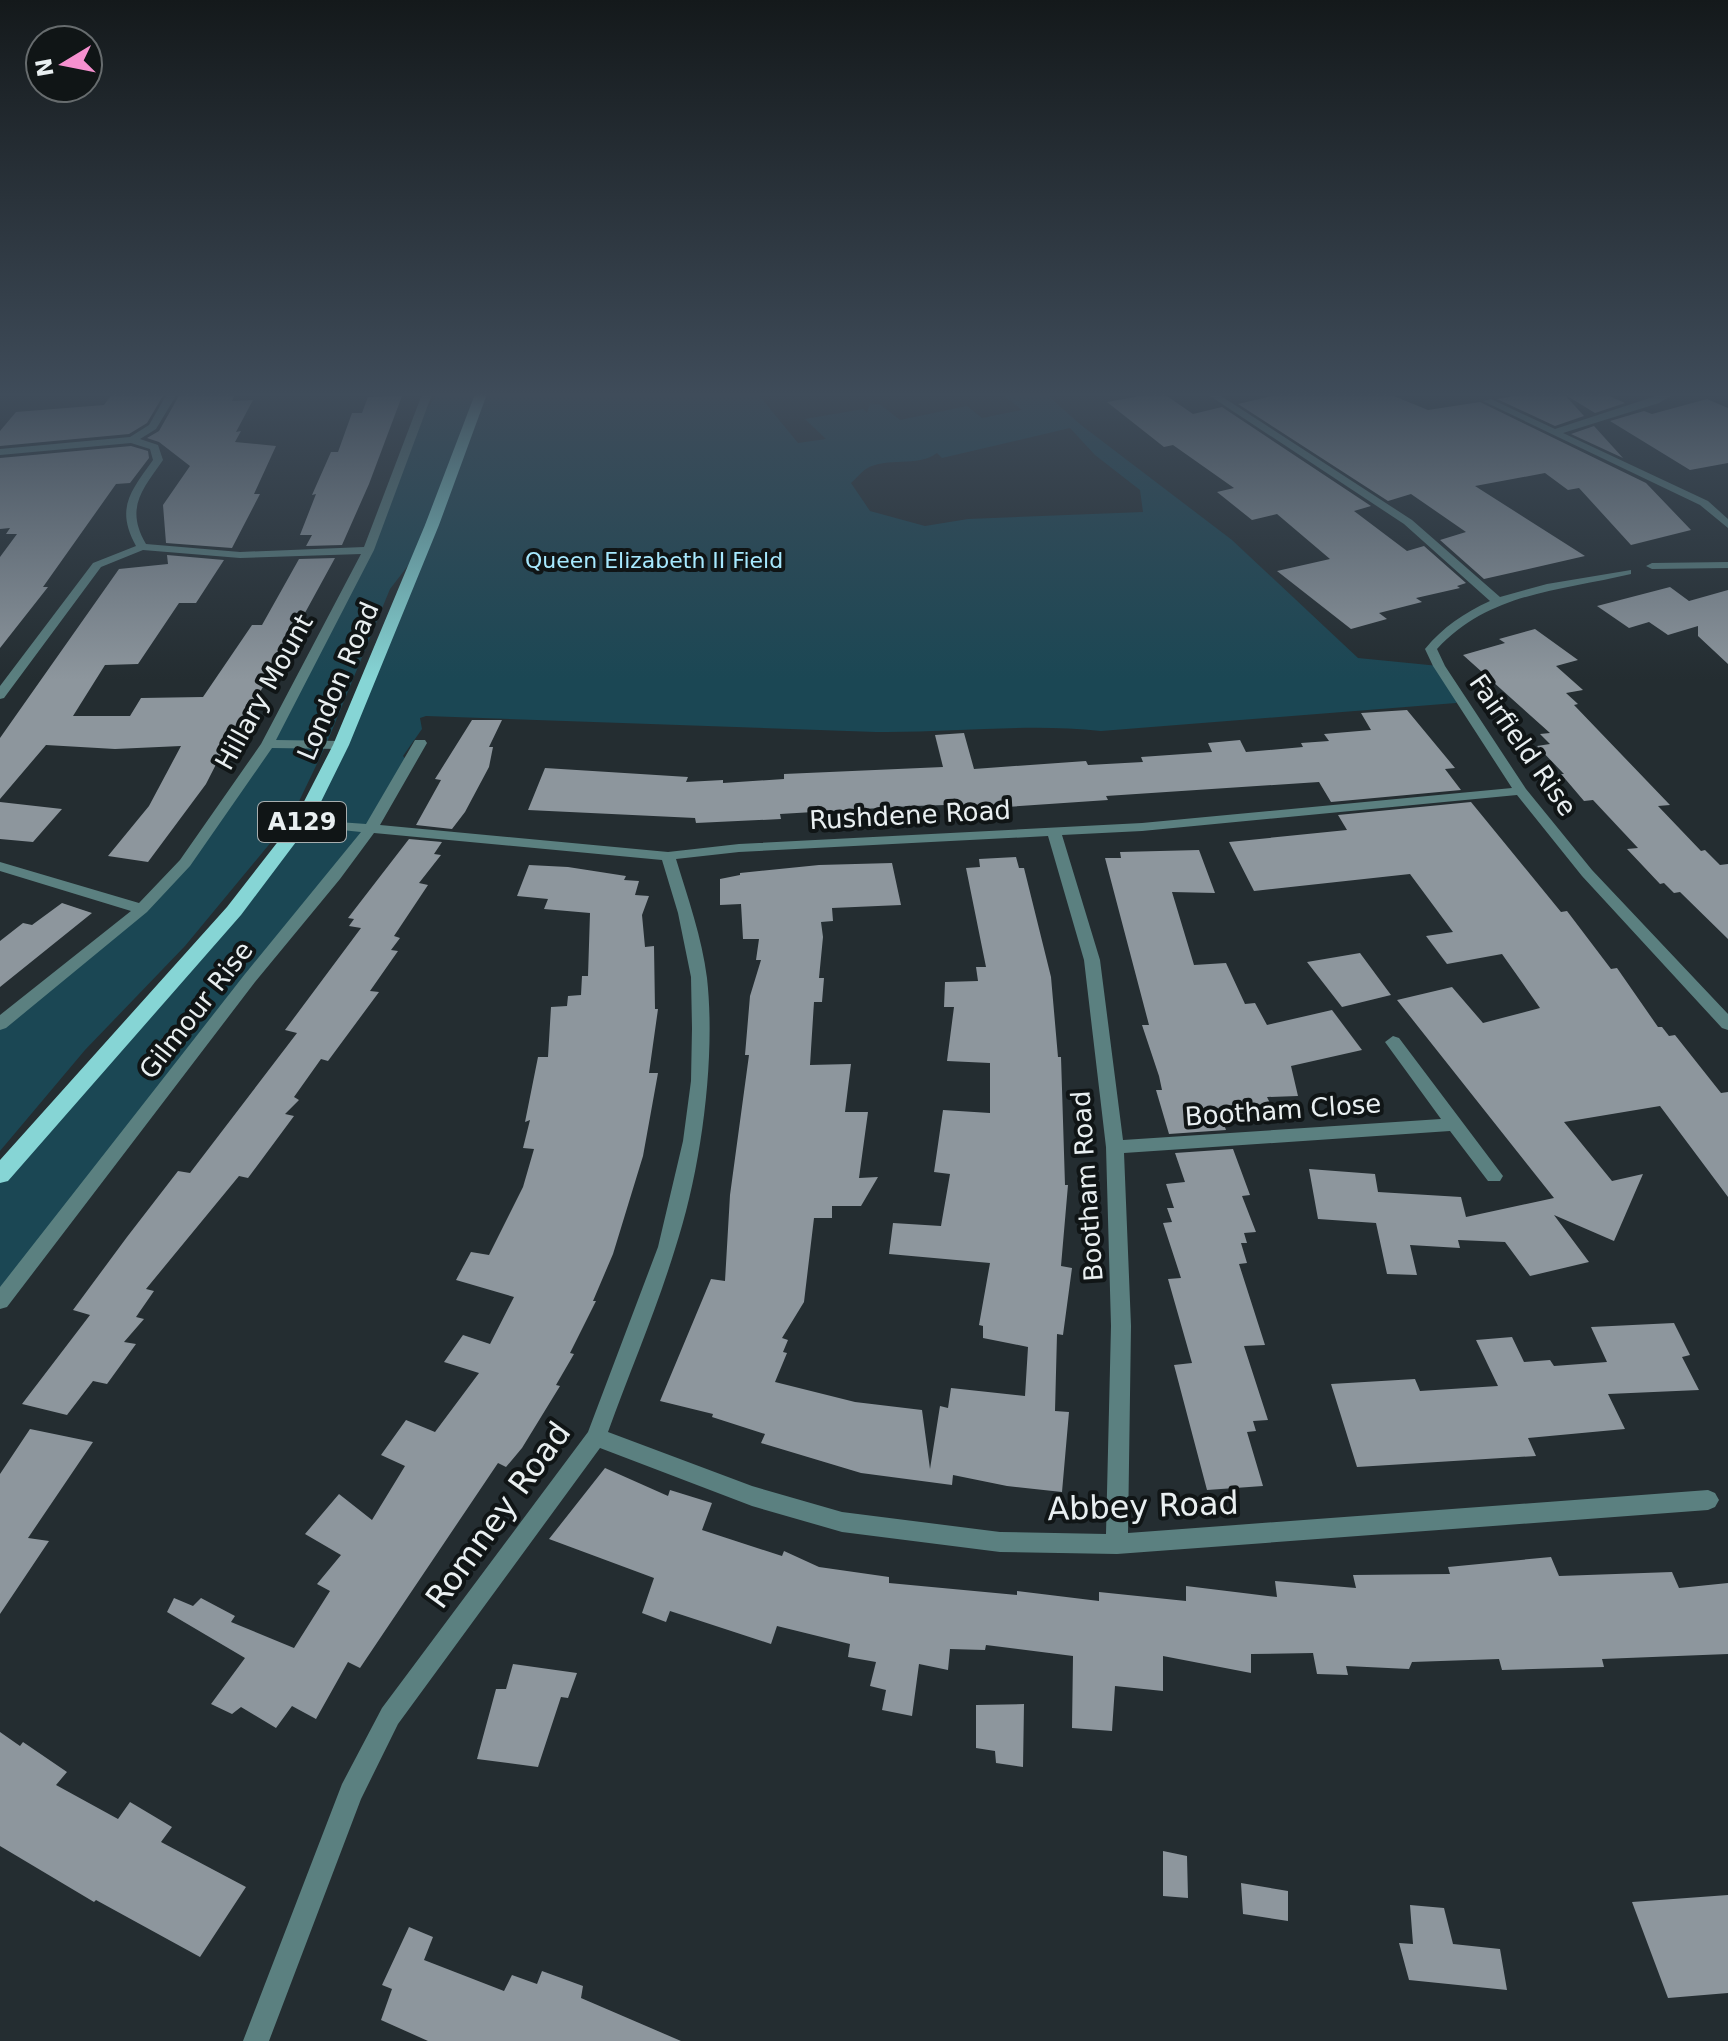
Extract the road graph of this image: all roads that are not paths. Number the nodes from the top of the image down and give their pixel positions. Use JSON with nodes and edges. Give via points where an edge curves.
{"nodes":[{"id":1,"x":140,"y":489,"type":"edge"},
{"id":2,"x":391,"y":489,"type":"edge"},
{"id":3,"x":445,"y":489,"type":"edge"},
{"id":4,"x":1358,"y":489,"type":"edge"},
{"id":5,"x":1675,"y":489,"type":"edge"},
{"id":6,"x":1728,"y":525,"type":"edge"},
{"id":7,"x":142,"y":547,"type":"junction"},
{"id":8,"x":368,"y":550,"type":"junction"},
{"id":9,"x":1728,"y":565,"type":"edge"},
{"id":10,"x":1652,"y":566,"type":"dead end"},
{"id":11,"x":1627,"y":572,"type":"dead end"},
{"id":12,"x":1497,"y":601,"type":"junction"},
{"id":13,"x":0,"y":695,"type":"edge"},
{"id":14,"x":420,"y":743,"type":"dead end"},
{"id":15,"x":268,"y":744,"type":"junction"},
{"id":16,"x":341,"y":745,"type":"junction"},
{"id":17,"x":1521,"y":791,"type":"junction"},
{"id":18,"x":302,"y":822,"type":"junction"},
{"id":19,"x":371,"y":828,"type":"junction"},
{"id":20,"x":1054,"y":832,"type":"junction"},
{"id":21,"x":668,"y":856,"type":"junction"},
{"id":22,"x":0,"y":866,"type":"edge"},
{"id":23,"x":142,"y":909,"type":"junction"},
{"id":24,"x":0,"y":1024,"type":"edge"},
{"id":25,"x":1728,"y":1024,"type":"edge"},
{"id":26,"x":1393,"y":1042,"type":"dead end"},
{"id":27,"x":1455,"y":1124,"type":"junction"},
{"id":28,"x":1115,"y":1147,"type":"junction"},
{"id":29,"x":0,"y":1175,"type":"edge"},
{"id":30,"x":1494,"y":1176,"type":"dead end"},
{"id":31,"x":0,"y":1301,"type":"edge"},
{"id":32,"x":596,"y":1437,"type":"junction"},
{"id":33,"x":1708,"y":1500,"type":"dead end"},
{"id":34,"x":1117,"y":1544,"type":"junction"},
{"id":35,"x":256,"y":2041,"type":"edge"}],
"edges":[{"from":1,"to":7,"type":"street","via":[[127,517]]},
{"from":2,"to":8,"type":"street","name":"Hillary Mount"},
{"from":3,"to":16,"type":"main road","name":"London Road","number":"A129"},
{"from":4,"to":12,"type":"street","via":[[1408,522]]},
{"from":5,"to":6,"type":"street","via":[[1704,503]]},
{"from":7,"to":8,"type":"street","via":[[240,555]]},
{"from":7,"to":13,"type":"street","via":[[97,565]]},
{"from":8,"to":15,"type":"street","name":"Hillary Mount"},
{"from":9,"to":10,"type":"street"},
{"from":11,"to":12,"type":"street","name":"Fairfield Rise"},
{"from":12,"to":17,"type":"street","name":"Fairfield Rise","via":[[1439,637],[1431,649]]},
{"from":14,"to":19,"type":"street","name":"Gilmour Rise"},
{"from":15,"to":16,"type":"street"},
{"from":15,"to":23,"type":"street","name":"Hillary Mount","via":[[185,863]]},
{"from":16,"to":18,"type":"main road","name":"London Road","number":"A129"},
{"from":17,"to":20,"type":"street","name":"Rushdene Road"},
{"from":17,"to":25,"type":"street","name":"Fairfield Rise","via":[[1587,873]]},
{"from":18,"to":19,"type":"street","name":"Rushdene Road"},
{"from":18,"to":29,"type":"main road","name":"London Road","number":"A129","via":[[234,911]]},
{"from":19,"to":21,"type":"street","name":"Rushdene Road"},
{"from":19,"to":31,"type":"street","name":"Gilmour Rise"},
{"from":20,"to":21,"type":"street","name":"Rushdene Road"},
{"from":20,"to":28,"type":"street","name":"Bootham Road","via":[[1092,960]]},
{"from":21,"to":32,"type":"street","name":"Romney Road","via":[[699,977],[692,1141],[667,1247]]},
{"from":22,"to":23,"type":"street"},
{"from":23,"to":24,"type":"street","name":"Hillary Mount"},
{"from":26,"to":27,"type":"street","name":"Bootham Close"},
{"from":27,"to":28,"type":"street","name":"Bootham Close"},
{"from":27,"to":30,"type":"street","name":"Bootham Close"},
{"from":28,"to":34,"type":"street","name":"Bootham Road","via":[[1121,1326]]},
{"from":32,"to":34,"type":"street","name":"Abbey Road","via":[[752,1496],[842,1522],[1000,1542]]},
{"from":32,"to":35,"type":"street","name":"Romney Road","via":[[390,1716],[351,1793]]},
{"from":33,"to":34,"type":"street","name":"Abbey Road"}]}
